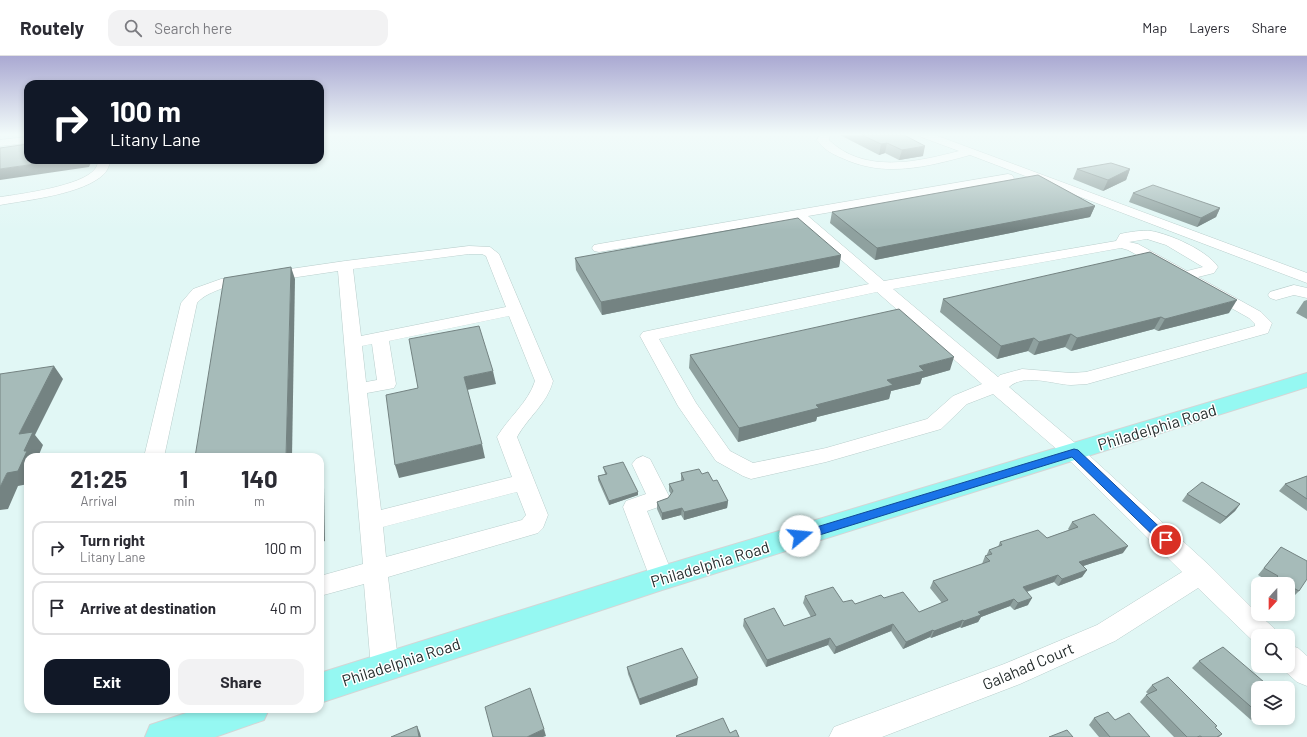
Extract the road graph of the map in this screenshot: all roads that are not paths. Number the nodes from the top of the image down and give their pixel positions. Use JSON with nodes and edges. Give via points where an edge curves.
{"nodes":[{"id":1,"x":102,"y":167,"type":"edge"},
{"id":2,"x":1013,"y":167,"type":"edge"},
{"id":3,"x":88,"y":178,"type":"junction"},
{"id":4,"x":1008,"y":178,"type":"dead end"},
{"id":5,"x":0,"y":189,"type":"edge"},
{"id":6,"x":0,"y":200,"type":"edge"},
{"id":7,"x":797,"y":214,"type":"junction"},
{"id":8,"x":1122,"y":244,"type":"junction"},
{"id":9,"x":600,"y":248,"type":"dead end"},
{"id":10,"x":345,"y":265,"type":"junction"},
{"id":11,"x":1185,"y":276,"type":"junction"},
{"id":12,"x":1307,"y":278,"type":"edge"},
{"id":13,"x":882,"y":286,"type":"junction"},
{"id":14,"x":1307,"y":293,"type":"edge"},
{"id":15,"x":1276,"y":295,"type":"dead end"},
{"id":16,"x":515,"y":310,"type":"junction"},
{"id":17,"x":380,"y":337,"type":"junction"},
{"id":18,"x":353,"y":343,"type":"junction"},
{"id":19,"x":1307,"y":380,"type":"edge"},
{"id":20,"x":998,"y":387,"type":"junction"},
{"id":21,"x":357,"y":389,"type":"junction"},
{"id":22,"x":155,"y":453,"type":"edge"},
{"id":23,"x":1074,"y":453,"type":"junction"},
{"id":24,"x":643,"y":464,"type":"dead end"},
{"id":25,"x":524,"y":482,"type":"junction"},
{"id":26,"x":370,"y":521,"type":"junction"},
{"id":27,"x":376,"y":570,"type":"junction"},
{"id":28,"x":1201,"y":573,"type":"junction"},
{"id":29,"x":662,"y":578,"type":"junction"},
{"id":30,"x":324,"y":585,"type":"edge"},
{"id":31,"x":1258,"y":629,"type":"edge"},
{"id":32,"x":1295,"y":663,"type":"edge"},
{"id":33,"x":385,"y":668,"type":"junction"},
{"id":34,"x":1307,"y":673,"type":"edge"},
{"id":35,"x":324,"y":687,"type":"edge"},
{"id":36,"x":239,"y":713,"type":"edge"},
{"id":37,"x":162,"y":737,"type":"edge"},
{"id":38,"x":844,"y":737,"type":"edge"}],
"edges":[{"from":1,"to":3,"type":"street","via":[[100,171]]},
{"from":2,"to":12,"type":"street"},
{"from":3,"to":5,"type":"street"},
{"from":3,"to":6,"type":"street","via":[[57,190]]},
{"from":4,"to":7,"type":"street"},
{"from":7,"to":9,"type":"street"},
{"from":7,"to":13,"type":"street"},
{"from":8,"to":11,"type":"street","via":[[1133,247]]},
{"from":8,"to":11,"type":"street","via":[[1125,237],[1159,237],[1207,262],[1211,267],[1209,270]]},
{"from":8,"to":13,"type":"street"},
{"from":10,"to":16,"type":"street","via":[[485,250],[492,254]]},
{"from":10,"to":18,"type":"street"},
{"from":10,"to":22,"type":"street","via":[[221,284],[194,295],[189,303]]},
{"from":11,"to":20,"type":"street","via":[[1255,315],[1264,323],[1262,329],[1087,378],[1022,376],[1007,379]]},
{"from":13,"to":20,"type":"street"},
{"from":13,"to":20,"type":"street","via":[[649,336],[688,406],[723,456],[751,471],[826,455],[934,424],[960,400],[986,388]]},
{"from":14,"to":15,"type":"street","via":[[1294,290]]},
{"from":16,"to":17,"type":"street"},
{"from":16,"to":25,"type":"street","via":[[544,381],[543,390],[507,437]]},
{"from":17,"to":18,"type":"street"},
{"from":17,"to":21,"type":"street","via":[[387,384]]},
{"from":18,"to":21,"type":"street"},
{"from":19,"to":23,"type":"main road","name":"Philadelphia Road"},
{"from":20,"to":23,"type":"street"},
{"from":21,"to":26,"type":"street"},
{"from":23,"to":28,"type":"street"},
{"from":23,"to":29,"type":"main road","name":"Philadelphia Road"},
{"from":24,"to":29,"type":"street","via":[[659,498],[634,507]]},
{"from":25,"to":26,"type":"street"},
{"from":25,"to":27,"type":"street","via":[[536,515],[535,522],[530,527]]},
{"from":26,"to":27,"type":"street"},
{"from":27,"to":30,"type":"street"},
{"from":27,"to":33,"type":"street"},
{"from":28,"to":31,"type":"street"},
{"from":28,"to":38,"type":"street","name":"Galahad Court","via":[[1106,633],[1010,675]]},
{"from":29,"to":33,"type":"main road","name":"Philadelphia Road"},
{"from":32,"to":34,"type":"street"},
{"from":33,"to":35,"type":"main road","name":"Philadelphia Road"},
{"from":36,"to":37,"type":"main road"}]}
